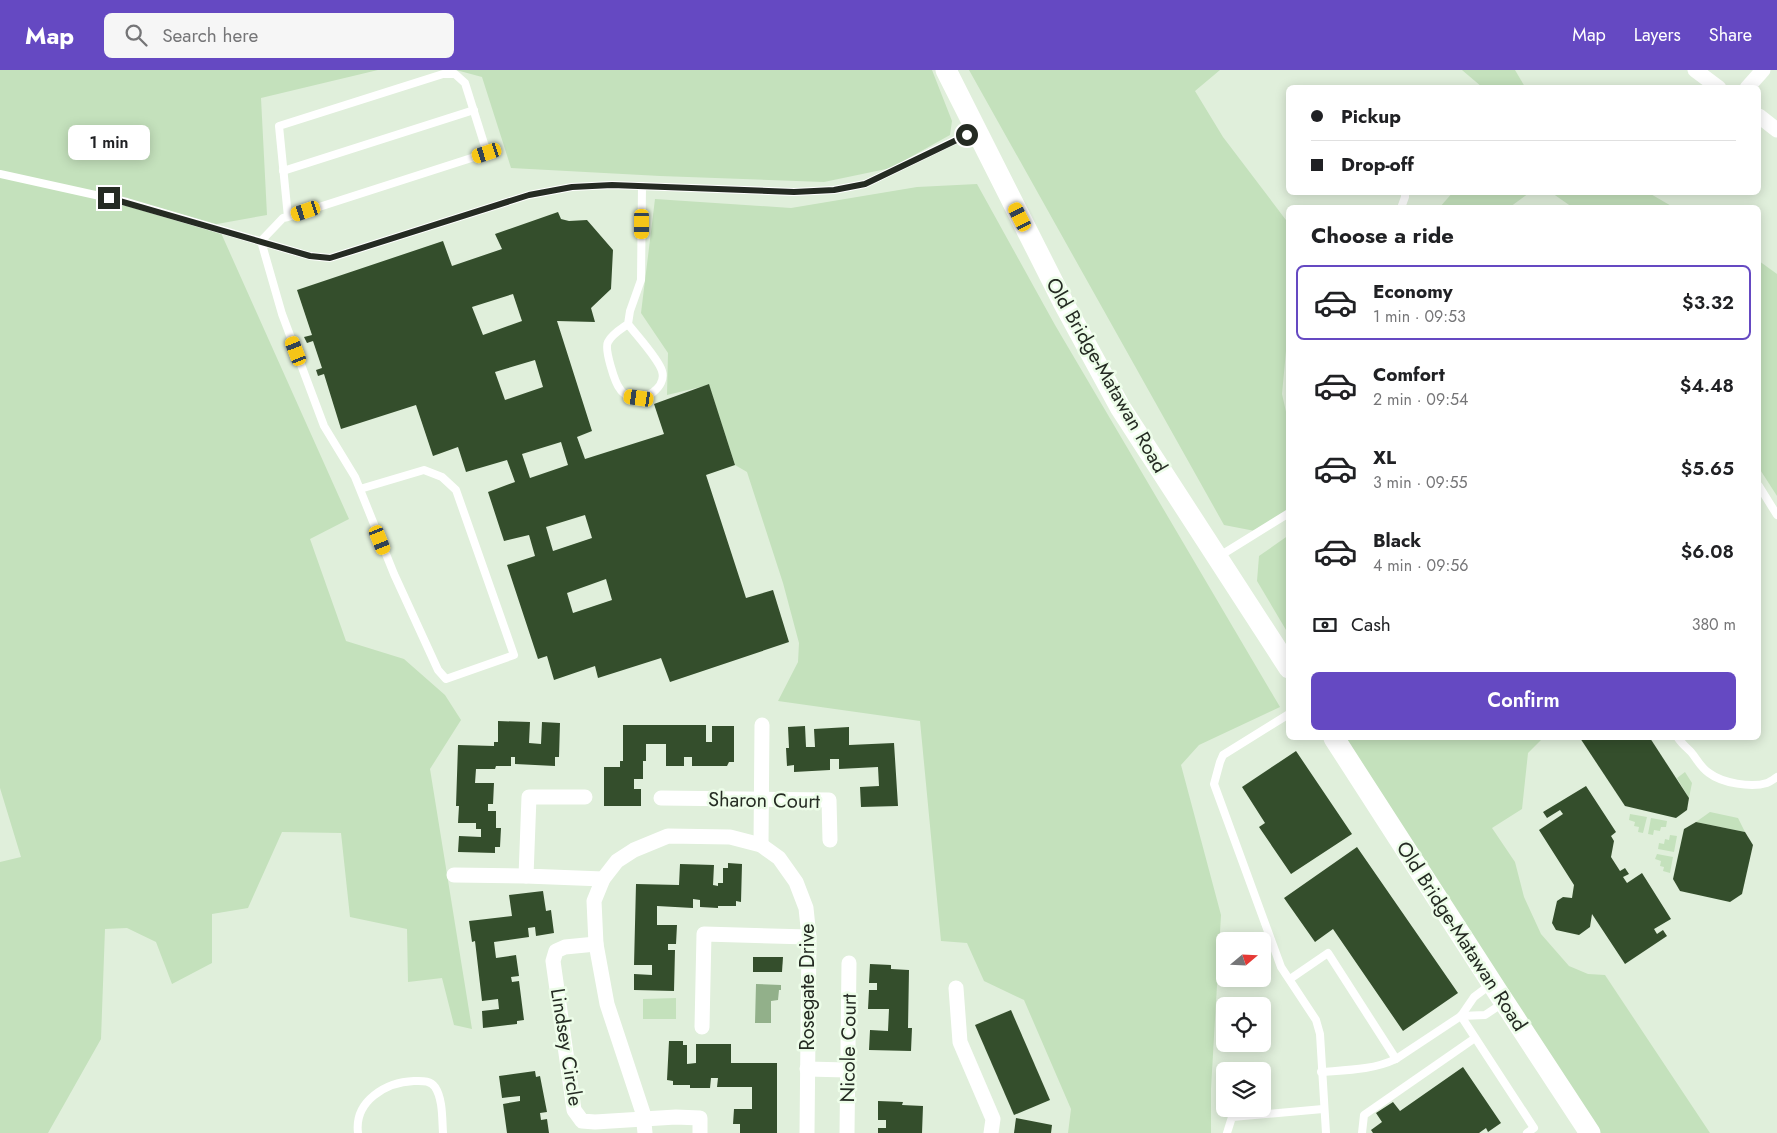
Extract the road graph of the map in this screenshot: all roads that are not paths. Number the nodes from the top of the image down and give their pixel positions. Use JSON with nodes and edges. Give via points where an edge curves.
{"nodes":[{"id":1,"x":946,"y":70,"type":"edge"},
{"id":2,"x":1696,"y":70,"type":"edge"},
{"id":3,"x":1764,"y":70,"type":"edge"},
{"id":4,"x":1715,"y":85,"type":"edge"},
{"id":5,"x":1750,"y":85,"type":"edge"},
{"id":6,"x":474,"y":110,"type":"junction"},
{"id":7,"x":1761,"y":118,"type":"edge"},
{"id":8,"x":976,"y":130,"type":"junction"},
{"id":9,"x":1777,"y":130,"type":"edge"},
{"id":10,"x":283,"y":171,"type":"junction"},
{"id":11,"x":0,"y":174,"type":"edge"},
{"id":12,"x":642,"y":186,"type":"junction"},
{"id":13,"x":288,"y":217,"type":"junction"},
{"id":14,"x":262,"y":241,"type":"junction"},
{"id":15,"x":628,"y":324,"type":"junction"},
{"id":16,"x":360,"y":489,"type":"junction"},
{"id":17,"x":1761,"y":489,"type":"edge"},
{"id":18,"x":1286,"y":514,"type":"edge"},
{"id":19,"x":1777,"y":515,"type":"edge"},
{"id":20,"x":1216,"y":558,"type":"junction"},
{"id":21,"x":1286,"y":663,"type":"edge"},
{"id":22,"x":1286,"y":716,"type":"edge"},
{"id":23,"x":762,"y":725,"type":"dead end"},
{"id":24,"x":1335,"y":740,"type":"edge"},
{"id":25,"x":1679,"y":740,"type":"edge"},
{"id":26,"x":1777,"y":777,"type":"edge"},
{"id":27,"x":585,"y":797,"type":"dead end"},
{"id":28,"x":661,"y":798,"type":"dead end"},
{"id":29,"x":761,"y":800,"type":"junction"},
{"id":30,"x":830,"y":840,"type":"dead end"},
{"id":31,"x":761,"y":845,"type":"junction"},
{"id":32,"x":454,"y":876,"type":"dead end"},
{"id":33,"x":526,"y":876,"type":"junction"},
{"id":34,"x":603,"y":879,"type":"junction"},
{"id":35,"x":809,"y":937,"type":"junction"},
{"id":36,"x":596,"y":944,"type":"junction"},
{"id":37,"x":849,"y":963,"type":"dead end"},
{"id":38,"x":1290,"y":979,"type":"junction"},
{"id":39,"x":1492,"y":984,"type":"junction"},
{"id":40,"x":956,"y":988,"type":"dead end"},
{"id":41,"x":1504,"y":1002,"type":"junction"},
{"id":42,"x":1460,"y":1016,"type":"junction"},
{"id":43,"x":702,"y":1027,"type":"dead end"},
{"id":44,"x":1475,"y":1038,"type":"junction"},
{"id":45,"x":1396,"y":1059,"type":"junction"},
{"id":46,"x":807,"y":1069,"type":"junction"},
{"id":47,"x":847,"y":1070,"type":"junction"},
{"id":48,"x":1321,"y":1072,"type":"junction"},
{"id":49,"x":1323,"y":1109,"type":"junction"},
{"id":50,"x":645,"y":1126,"type":"edge"},
{"id":51,"x":358,"y":1133,"type":"edge"},
{"id":52,"x":444,"y":1133,"type":"edge"},
{"id":53,"x":700,"y":1133,"type":"edge"},
{"id":54,"x":807,"y":1133,"type":"edge"},
{"id":55,"x":847,"y":1133,"type":"edge"},
{"id":56,"x":991,"y":1133,"type":"edge"},
{"id":57,"x":1227,"y":1133,"type":"edge"},
{"id":58,"x":1326,"y":1133,"type":"edge"},
{"id":59,"x":1362,"y":1133,"type":"edge"},
{"id":60,"x":1527,"y":1133,"type":"edge"},
{"id":61,"x":1590,"y":1133,"type":"edge"}],
"edges":[{"from":1,"to":8,"type":"main road","name":"Old Bridge-Matawan Road"},
{"from":2,"to":4,"type":"street"},
{"from":3,"to":5,"type":"street"},
{"from":6,"to":10,"type":"lane"},
{"from":6,"to":10,"type":"lane","via":[[465,83],[455,74],[443,74],[278,126]]},
{"from":6,"to":13,"type":"lane","via":[[487,153]]},
{"from":7,"to":9,"type":"street"},
{"from":8,"to":12,"type":"lane","via":[[865,184],[834,190],[794,192]]},
{"from":8,"to":20,"type":"main road","name":"Old Bridge-Matawan Road","via":[[1099,369]]},
{"from":10,"to":13,"type":"lane"},
{"from":11,"to":14,"type":"lane","via":[[128,202]]},
{"from":12,"to":14,"type":"lane","via":[[572,187],[529,195],[330,258],[310,256]]},
{"from":12,"to":15,"type":"lane","via":[[641,280]]},
{"from":13,"to":14,"type":"lane","via":[[283,218]]},
{"from":14,"to":16,"type":"lane","via":[[282,314],[324,426]]},
{"from":15,"to":15,"type":"lane","via":[[606,343],[606,353],[619,389],[629,397],[639,398],[648,396],[657,388],[662,381],[662,372]]},
{"from":16,"to":16,"type":"lane","via":[[398,582],[438,670],[446,679],[514,656],[456,490],[442,477],[424,470]]},
{"from":17,"to":19,"type":"lane"},
{"from":18,"to":20,"type":"lane"},
{"from":20,"to":21,"type":"main road","name":"Old Bridge-Matawan Road"},
{"from":22,"to":38,"type":"lane","via":[[1224,755],[1214,784],[1281,967]]},
{"from":23,"to":29,"type":"street"},
{"from":24,"to":39,"type":"main road","name":"Old Bridge-Matawan Road"},
{"from":25,"to":26,"type":"lane","via":[[1708,773],[1720,780],[1753,784],[1767,783]]},
{"from":27,"to":33,"type":"street","via":[[530,797]]},
{"from":28,"to":29,"type":"street","name":"Sharon Court"},
{"from":29,"to":30,"type":"street","name":"Sharon Court","via":[[829,800]]},
{"from":29,"to":31,"type":"street"},
{"from":31,"to":34,"type":"street","name":"Rosegate Drive","via":[[730,836],[668,836],[617,861]]},
{"from":31,"to":35,"type":"street","name":"Rosegate Drive","via":[[779,858],[796,882],[806,908]]},
{"from":32,"to":33,"type":"street"},
{"from":33,"to":34,"type":"street"},
{"from":34,"to":36,"type":"street","name":"Rosegate Drive","via":[[594,901]]},
{"from":35,"to":43,"type":"street","via":[[704,934]]},
{"from":35,"to":46,"type":"street","name":"Rosegate Drive"},
{"from":36,"to":50,"type":"street","name":"Rosegate Drive","via":[[607,1004]]},
{"from":36,"to":50,"type":"street","name":"Lindsey Circle","via":[[565,947],[556,951],[553,961],[574,1110],[582,1120]]},
{"from":37,"to":47,"type":"street","name":"Nicole Court"},
{"from":38,"to":45,"type":"lane","via":[[1328,953]]},
{"from":38,"to":48,"type":"lane","via":[[1316,1020],[1320,1034]]},
{"from":39,"to":41,"type":"main road","name":"Old Bridge-Matawan Road"},
{"from":39,"to":42,"type":"lane","via":[[1474,997]]},
{"from":40,"to":56,"type":"street","via":[[960,1042],[993,1119]]},
{"from":41,"to":42,"type":"lane","via":[[1485,1015]]},
{"from":41,"to":61,"type":"main road","name":"Old Bridge-Matawan Road"},
{"from":42,"to":44,"type":"lane"},
{"from":42,"to":45,"type":"lane"},
{"from":44,"to":59,"type":"lane","via":[[1364,1115]]},
{"from":44,"to":60,"type":"lane","via":[[1534,1128]]},
{"from":45,"to":48,"type":"lane","via":[[1370,1068]]},
{"from":46,"to":47,"type":"street"},
{"from":46,"to":54,"type":"street","name":"Rosegate Drive"},
{"from":47,"to":55,"type":"street","name":"Nicole Court"},
{"from":48,"to":49,"type":"lane"},
{"from":49,"to":57,"type":"lane","via":[[1232,1117]]},
{"from":49,"to":58,"type":"lane"},
{"from":50,"to":53,"type":"street","name":"Lindsey Circle","via":[[700,1118]]},
{"from":51,"to":52,"type":"lane","via":[[360,1115],[366,1103],[380,1090],[402,1082],[427,1081],[438,1094]]}]}
